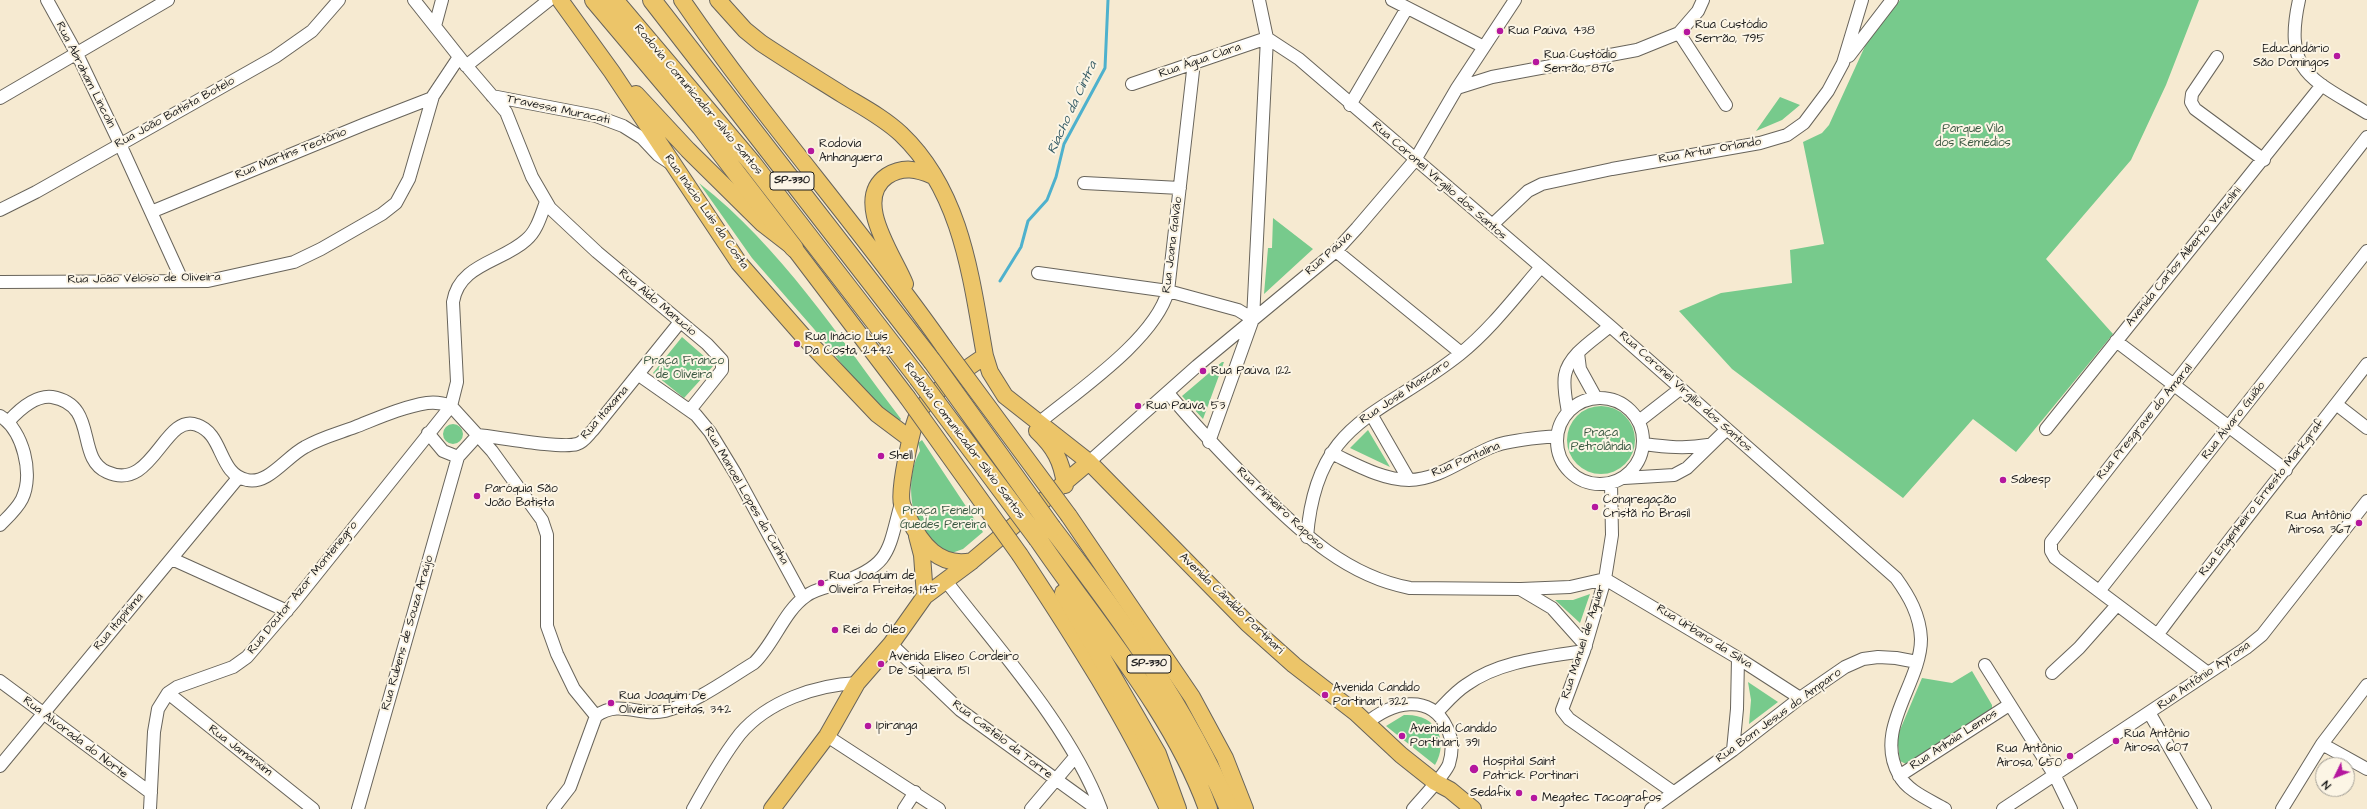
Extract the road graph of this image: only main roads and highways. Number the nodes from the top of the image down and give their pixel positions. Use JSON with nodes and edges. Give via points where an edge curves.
{"nodes":[{"id":1,"x":560,"y":0,"type":"edge"},
{"id":2,"x":594,"y":0,"type":"edge"},
{"id":3,"x":614,"y":0,"type":"edge"},
{"id":4,"x":652,"y":0,"type":"edge"},
{"id":5,"x":682,"y":0,"type":"edge"},
{"id":6,"x":718,"y":0,"type":"edge"},
{"id":7,"x":612,"y":72,"type":"junction"},
{"id":8,"x":933,"y":176,"type":"junction"},
{"id":9,"x":794,"y":248,"type":"junction"},
{"id":10,"x":912,"y":302,"type":"junction"},
{"id":11,"x":985,"y":356,"type":"junction"},
{"id":12,"x":1012,"y":401,"type":"junction"},
{"id":13,"x":909,"y":438,"type":"junction"},
{"id":14,"x":1090,"y":462,"type":"junction"},
{"id":15,"x":1065,"y":485,"type":"junction"},
{"id":16,"x":1114,"y":486,"type":"junction"},
{"id":17,"x":916,"y":536,"type":"junction"},
{"id":18,"x":1039,"y":542,"type":"junction"},
{"id":19,"x":972,"y":561,"type":"junction"},
{"id":20,"x":925,"y":596,"type":"junction"},
{"id":21,"x":1471,"y":808,"type":"edge"},
{"id":22,"x":772,"y":809,"type":"edge"},
{"id":23,"x":1168,"y":809,"type":"edge"},
{"id":24,"x":1177,"y":809,"type":"edge"},
{"id":25,"x":1208,"y":809,"type":"edge"},
{"id":26,"x":1229,"y":809,"type":"edge"},
{"id":27,"x":1245,"y":809,"type":"edge"}],
"edges":[{"from":1,"to":7,"type":"main road","name":"Rua Inácio Luis da Costa"},
{"from":2,"to":9,"type":"highway","via":[[691,115]]},
{"from":3,"to":18,"type":"highway","name":"Rodovia Comunicador Silvio Santos","number":"SP-330","bridge":true,"via":[[752,164],[918,378]]},
{"from":4,"to":26,"type":"highway","name":"Rodovia Comunicador Silvio Santos","number":"SP-330","bridge":true,"via":[[932,361],[1105,599],[1184,720],[1212,769]]},
{"from":5,"to":10,"type":"main road"},
{"from":6,"to":8,"type":"main road","name":"Avenida Cândido Portinari","via":[[745,30],[761,43],[878,116],[900,134],[927,165]]},
{"from":7,"to":9,"type":"main road","via":[[763,224]]},
{"from":7,"to":13,"type":"main road","name":"Rua Inácio Luis da Costa","via":[[739,263],[803,336],[877,414]]},
{"from":8,"to":10,"type":"main road","via":[[915,169],[895,172],[879,184],[873,200],[874,218],[899,267]]},
{"from":8,"to":11,"type":"main road","name":"Avenida Cândido Portinari","via":[[949,204],[967,259]]},
{"from":9,"to":23,"type":"main road","bridge":true,"via":[[907,397],[1020,555],[1093,667],[1137,746]]},
{"from":10,"to":27,"type":"main road","bridge":true,"via":[[1068,516],[1192,697],[1225,758]]},
{"from":11,"to":12,"type":"main road","name":"Avenida Cândido Portinari","via":[[996,384]]},
{"from":11,"to":13,"type":"main road","via":[[926,403]]},
{"from":12,"to":14,"type":"main road","name":"Avenida Cândido Portinari"},
{"from":12,"to":15,"type":"main road","name":"Avenida Cândido Portinari","via":[[1023,417],[1051,444],[1063,470]]},
{"from":13,"to":17,"type":"main road","via":[[901,503]]},
{"from":14,"to":15,"type":"main road"},
{"from":14,"to":16,"type":"main road","name":"Avenida Cândido Portinari"},
{"from":15,"to":16,"type":"main road","name":"Avenida Cândido Portinari","via":[[1082,477]]},
{"from":15,"to":19,"type":"main road"},
{"from":16,"to":21,"type":"main road","name":"Avenida Cândido Portinari","via":[[1247,623],[1294,665]]},
{"from":17,"to":19,"type":"main road","via":[[936,555],[946,560],[962,563]]},
{"from":17,"to":20,"type":"main road","via":[[922,555]]},
{"from":18,"to":24,"type":"highway","via":[[1061,588],[1157,754]]},
{"from":18,"to":25,"type":"highway","name":"Rodovia Comunicador Silvio Santos","number":"SP-330","via":[[1161,716],[1201,790]]},
{"from":19,"to":20,"type":"main road"},
{"from":20,"to":22,"type":"main road","via":[[887,649],[857,683],[827,736]]}]}
